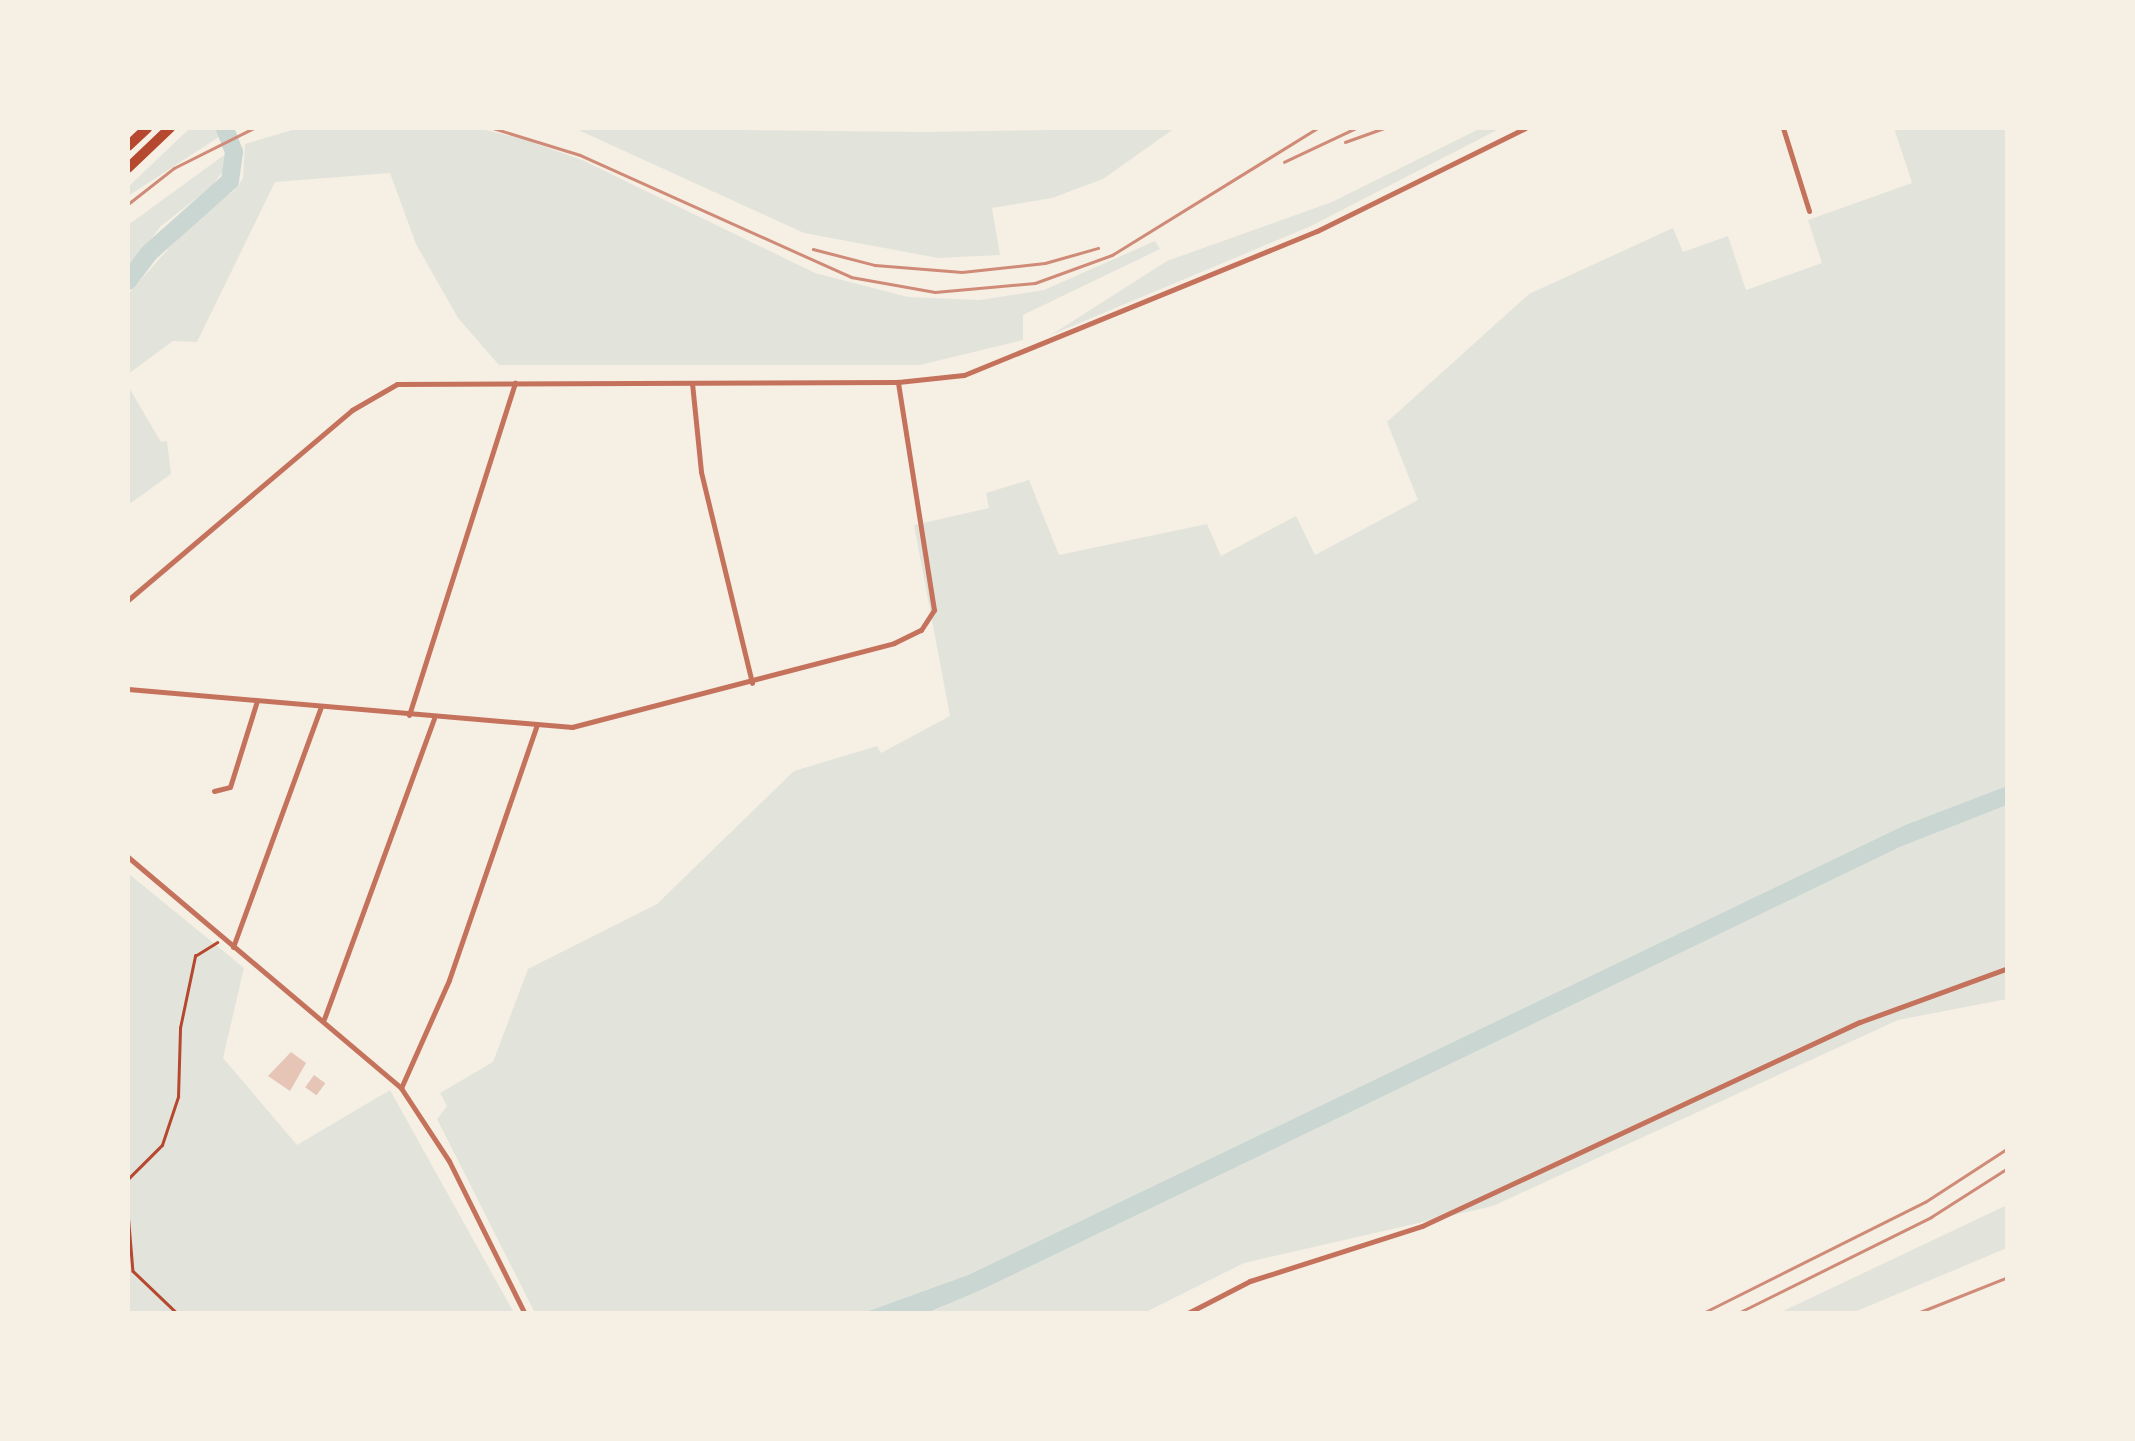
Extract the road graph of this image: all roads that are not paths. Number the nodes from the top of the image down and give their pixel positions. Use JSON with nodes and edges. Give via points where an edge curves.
{"nodes":[{"id":1,"x":147,"y":128,"type":"edge"},
{"id":2,"x":170,"y":128,"type":"edge"},
{"id":3,"x":1525,"y":128,"type":"edge"},
{"id":4,"x":1783,"y":128,"type":"edge"},
{"id":5,"x":128,"y":146,"type":"edge"},
{"id":6,"x":128,"y":168,"type":"edge"},
{"id":7,"x":1809,"y":210,"type":"dead end"},
{"id":8,"x":515,"y":382,"type":"junction"},
{"id":9,"x":692,"y":382,"type":"junction"},
{"id":10,"x":898,"y":382,"type":"junction"},
{"id":11,"x":128,"y":600,"type":"edge"},
{"id":12,"x":752,"y":683,"type":"junction"},
{"id":13,"x":128,"y":689,"type":"edge"},
{"id":14,"x":257,"y":701,"type":"junction"},
{"id":15,"x":322,"y":707,"type":"junction"},
{"id":16,"x":409,"y":716,"type":"junction"},
{"id":17,"x":434,"y":718,"type":"junction"},
{"id":18,"x":536,"y":727,"type":"junction"},
{"id":19,"x":214,"y":791,"type":"dead end"},
{"id":20,"x":128,"y":857,"type":"edge"},
{"id":21,"x":233,"y":947,"type":"junction"},
{"id":22,"x":2008,"y":968,"type":"edge"},
{"id":23,"x":324,"y":1019,"type":"junction"},
{"id":24,"x":402,"y":1088,"type":"junction"},
{"id":25,"x":525,"y":1314,"type":"edge"},
{"id":26,"x":1186,"y":1314,"type":"edge"}],
"edges":[{"from":1,"to":5,"type":"highway"},
{"from":2,"to":6,"type":"highway"},
{"from":3,"to":10,"type":"street","via":[[1317,230],[1001,365]]},
{"from":4,"to":7,"type":"street"},
{"from":8,"to":9,"type":"street"},
{"from":8,"to":11,"type":"street","via":[[414,381],[380,390]]},
{"from":8,"to":16,"type":"street"},
{"from":9,"to":10,"type":"street"},
{"from":9,"to":12,"type":"street","via":[[701,472]]},
{"from":10,"to":12,"type":"street","via":[[934,610],[920,630]]},
{"from":12,"to":18,"type":"street","via":[[597,723]]},
{"from":13,"to":14,"type":"street"},
{"from":14,"to":15,"type":"street"},
{"from":14,"to":19,"type":"street","via":[[230,787]]},
{"from":15,"to":16,"type":"street"},
{"from":15,"to":21,"type":"street"},
{"from":16,"to":17,"type":"street"},
{"from":17,"to":18,"type":"street"},
{"from":17,"to":23,"type":"street"},
{"from":18,"to":24,"type":"street","via":[[450,980]]},
{"from":20,"to":21,"type":"street"},
{"from":21,"to":23,"type":"street"},
{"from":22,"to":26,"type":"street","via":[[1860,1022],[1422,1226],[1250,1281]]},
{"from":23,"to":24,"type":"street"},
{"from":24,"to":25,"type":"street","via":[[449,1161]]}]}
